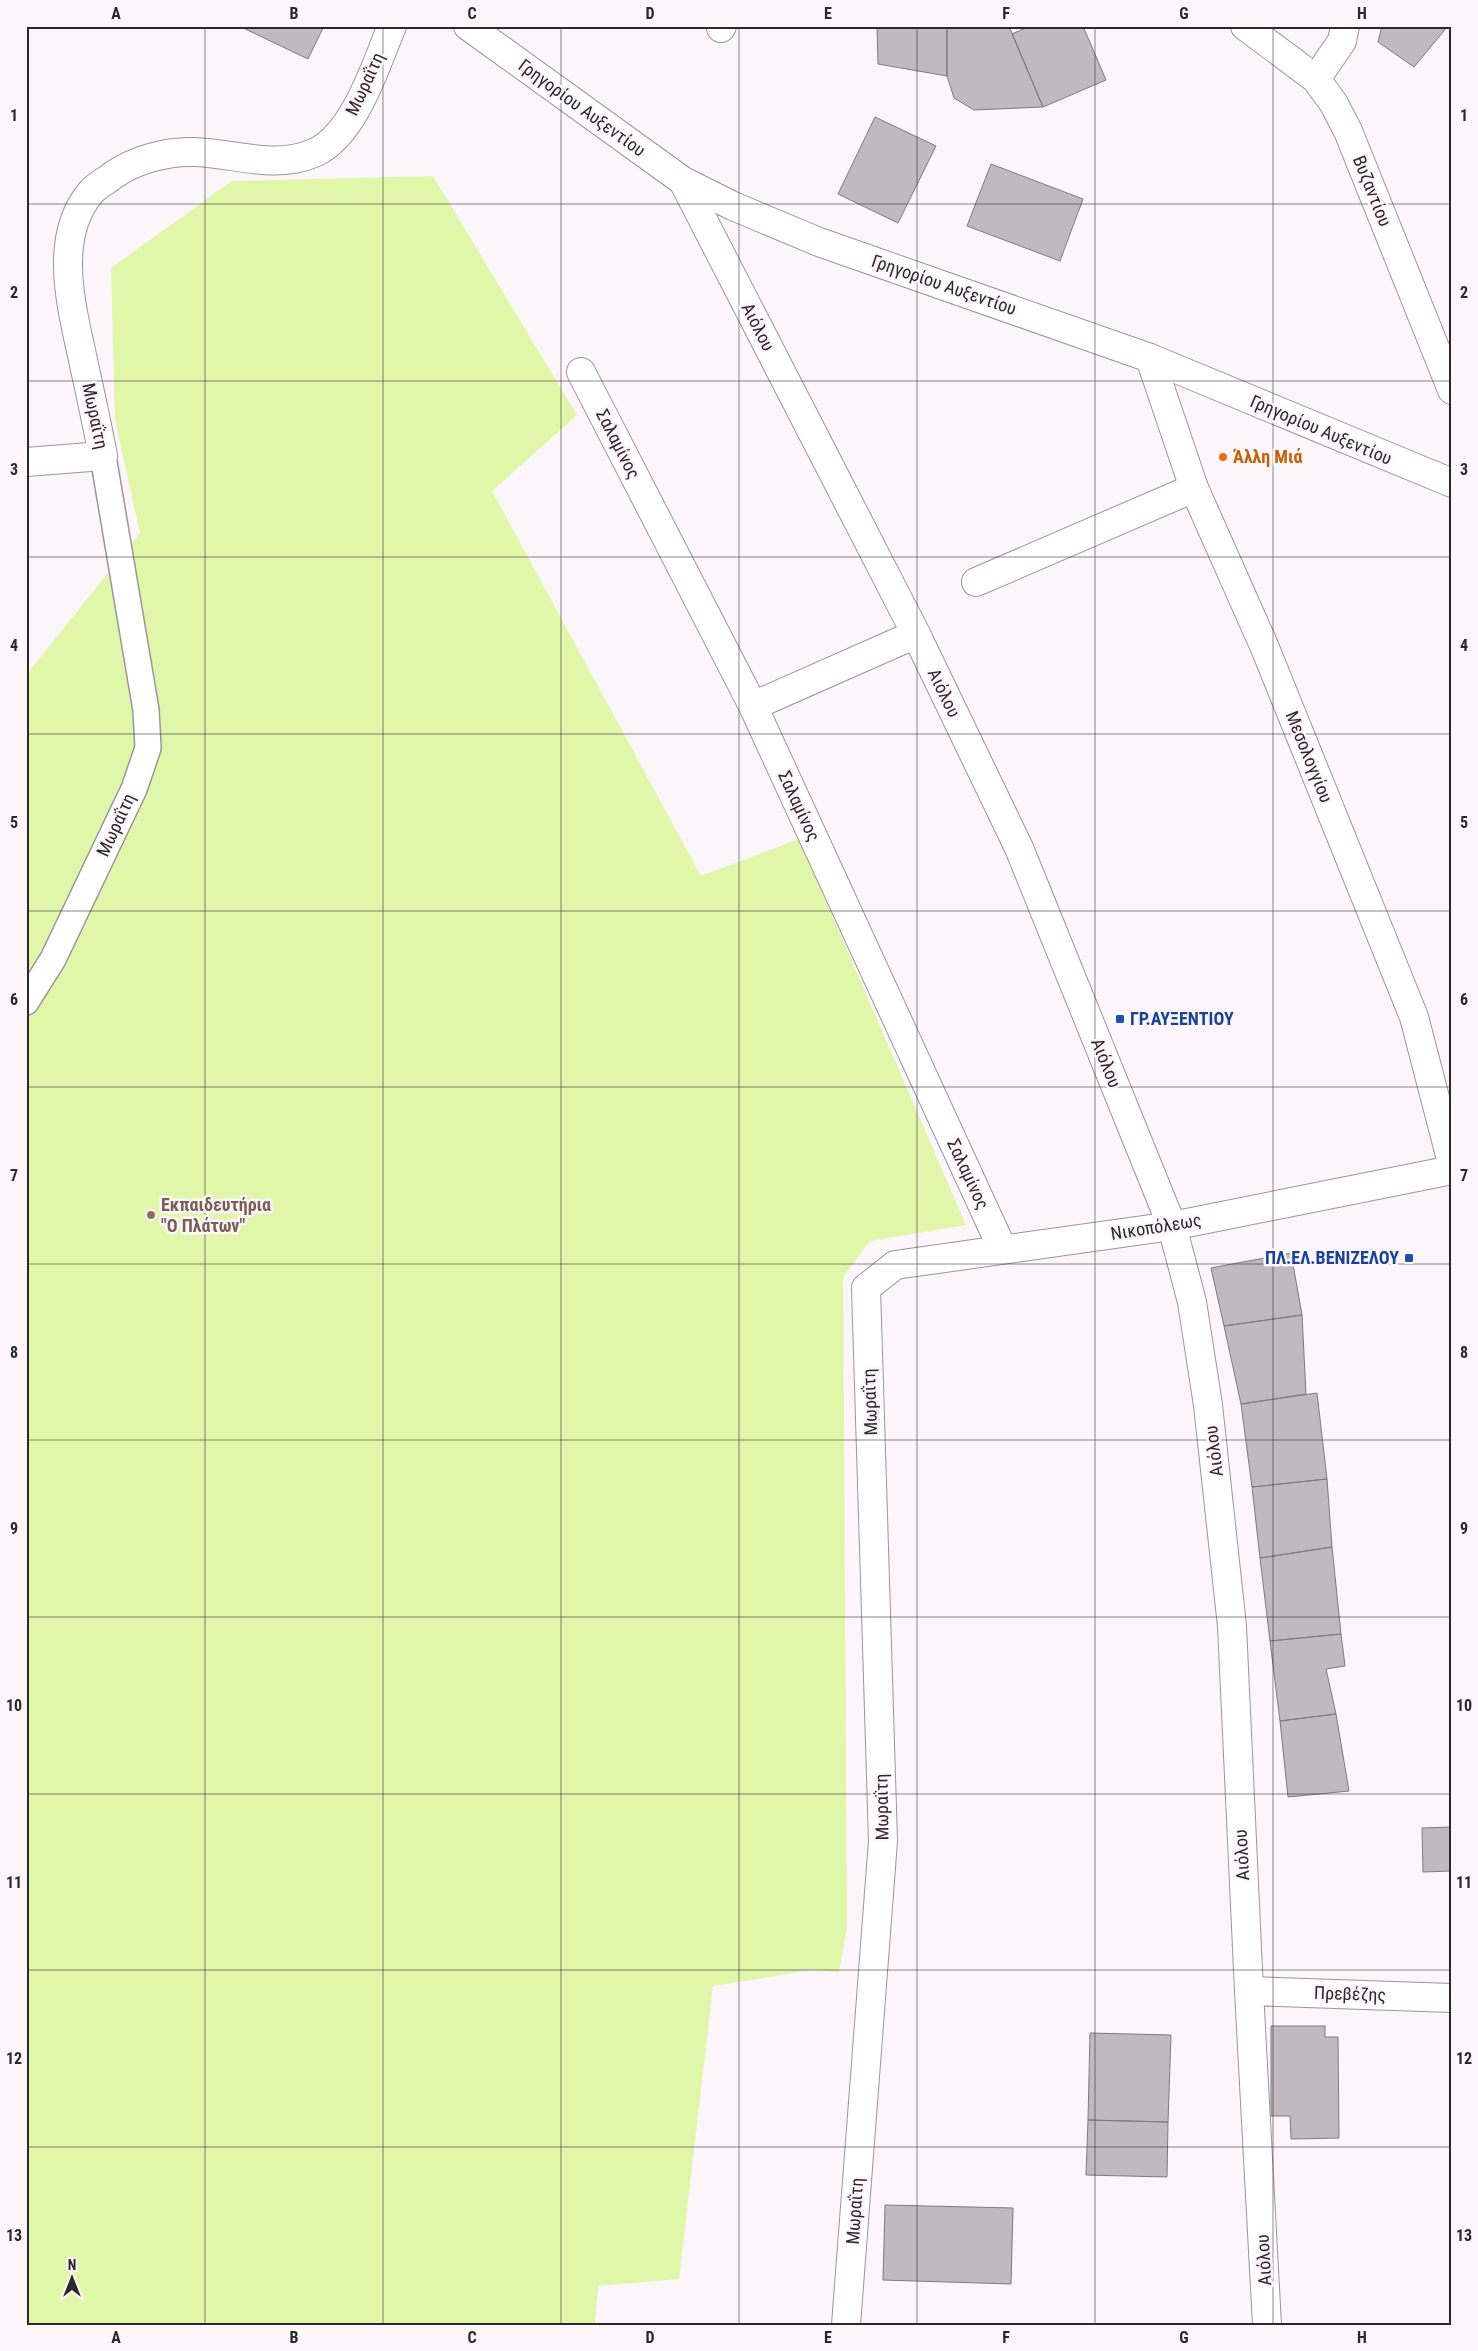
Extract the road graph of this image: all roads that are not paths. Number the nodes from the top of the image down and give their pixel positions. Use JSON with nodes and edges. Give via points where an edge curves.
{"nodes":[{"id":1,"x":392,"y":26,"type":"edge"},
{"id":2,"x":468,"y":26,"type":"edge"},
{"id":3,"x":1245,"y":26,"type":"edge"},
{"id":4,"x":1345,"y":26,"type":"edge"},
{"id":5,"x":1316,"y":79,"type":"junction"},
{"id":6,"x":683,"y":181,"type":"junction"},
{"id":7,"x":1150,"y":358,"type":"junction"},
{"id":8,"x":581,"y":372,"type":"dead end"},
{"id":9,"x":1452,"y":390,"type":"edge"},
{"id":10,"x":104,"y":456,"type":"junction"},
{"id":11,"x":26,"y":462,"type":"edge"},
{"id":12,"x":1452,"y":484,"type":"edge"},
{"id":13,"x":1194,"y":488,"type":"junction"},
{"id":14,"x":976,"y":582,"type":"dead end"},
{"id":15,"x":916,"y":634,"type":"junction"},
{"id":16,"x":753,"y":706,"type":"junction"},
{"id":17,"x":26,"y":1002,"type":"edge"},
{"id":18,"x":1452,"y":1163,"type":"edge"},
{"id":19,"x":1452,"y":1170,"type":"edge"},
{"id":20,"x":1172,"y":1226,"type":"junction"},
{"id":21,"x":1002,"y":1248,"type":"junction"},
{"id":22,"x":866,"y":1288,"type":"joint"},
{"id":23,"x":1248,"y":1991,"type":"junction"},
{"id":24,"x":1452,"y":1998,"type":"edge"},
{"id":25,"x":846,"y":2325,"type":"edge"},
{"id":26,"x":1267,"y":2325,"type":"edge"}],
"edges":[{"from":1,"to":10,"type":"street","name":"Μωραΐτη","via":[[358,107],[342,131],[315,152],[289,159],[260,161],[194,152],[153,156],[122,169],[91,191],[77,217],[68,251],[68,289]]},
{"from":2,"to":6,"type":"street","name":"Γρηγορίου Αυξεντίου"},
{"from":3,"to":5,"type":"street","name":"Βυζαντίου"},
{"from":4,"to":5,"type":"street","via":[[1342,41]]},
{"from":5,"to":9,"type":"street","name":"Βυζαντίου","via":[[1348,131]]},
{"from":6,"to":7,"type":"street","name":"Γρηγορίου Αυξεντίου","via":[[819,242]]},
{"from":6,"to":15,"type":"street","name":"Αιόλου"},
{"from":7,"to":12,"type":"street","name":"Γρηγορίου Αυξεντίου"},
{"from":7,"to":13,"type":"street","name":"Μεσολογγίου"},
{"from":8,"to":16,"type":"street","name":"Σαλαμίνος"},
{"from":10,"to":11,"type":"street"},
{"from":10,"to":17,"type":"lane","name":"Μωραΐτη","via":[[146,710],[148,748],[134,789],[61,941]]},
{"from":13,"to":14,"type":"street"},
{"from":13,"to":18,"type":"street","name":"Μεσολογγίου","via":[[1265,648],[1414,1017]]},
{"from":15,"to":16,"type":"street"},
{"from":15,"to":20,"type":"street","name":"Αιόλου","via":[[1019,848]]},
{"from":16,"to":21,"type":"street","name":"Σαλαμίνος"},
{"from":19,"to":20,"type":"street","name":"Νικοπόλεως"},
{"from":20,"to":21,"type":"street","name":"Νικοπόλεως"},
{"from":20,"to":23,"type":"street","name":"Αιόλου","via":[[1192,1302],[1208,1404],[1231,1616]]},
{"from":21,"to":22,"type":"street","name":"Νικοπόλεως","via":[[894,1265]]},
{"from":22,"to":25,"type":"street","name":"Μωραΐτη","via":[[883,1841]]},
{"from":23,"to":24,"type":"street","name":"Πρεβέζης"},
{"from":23,"to":26,"type":"street","name":"Αιόλου"}]}
